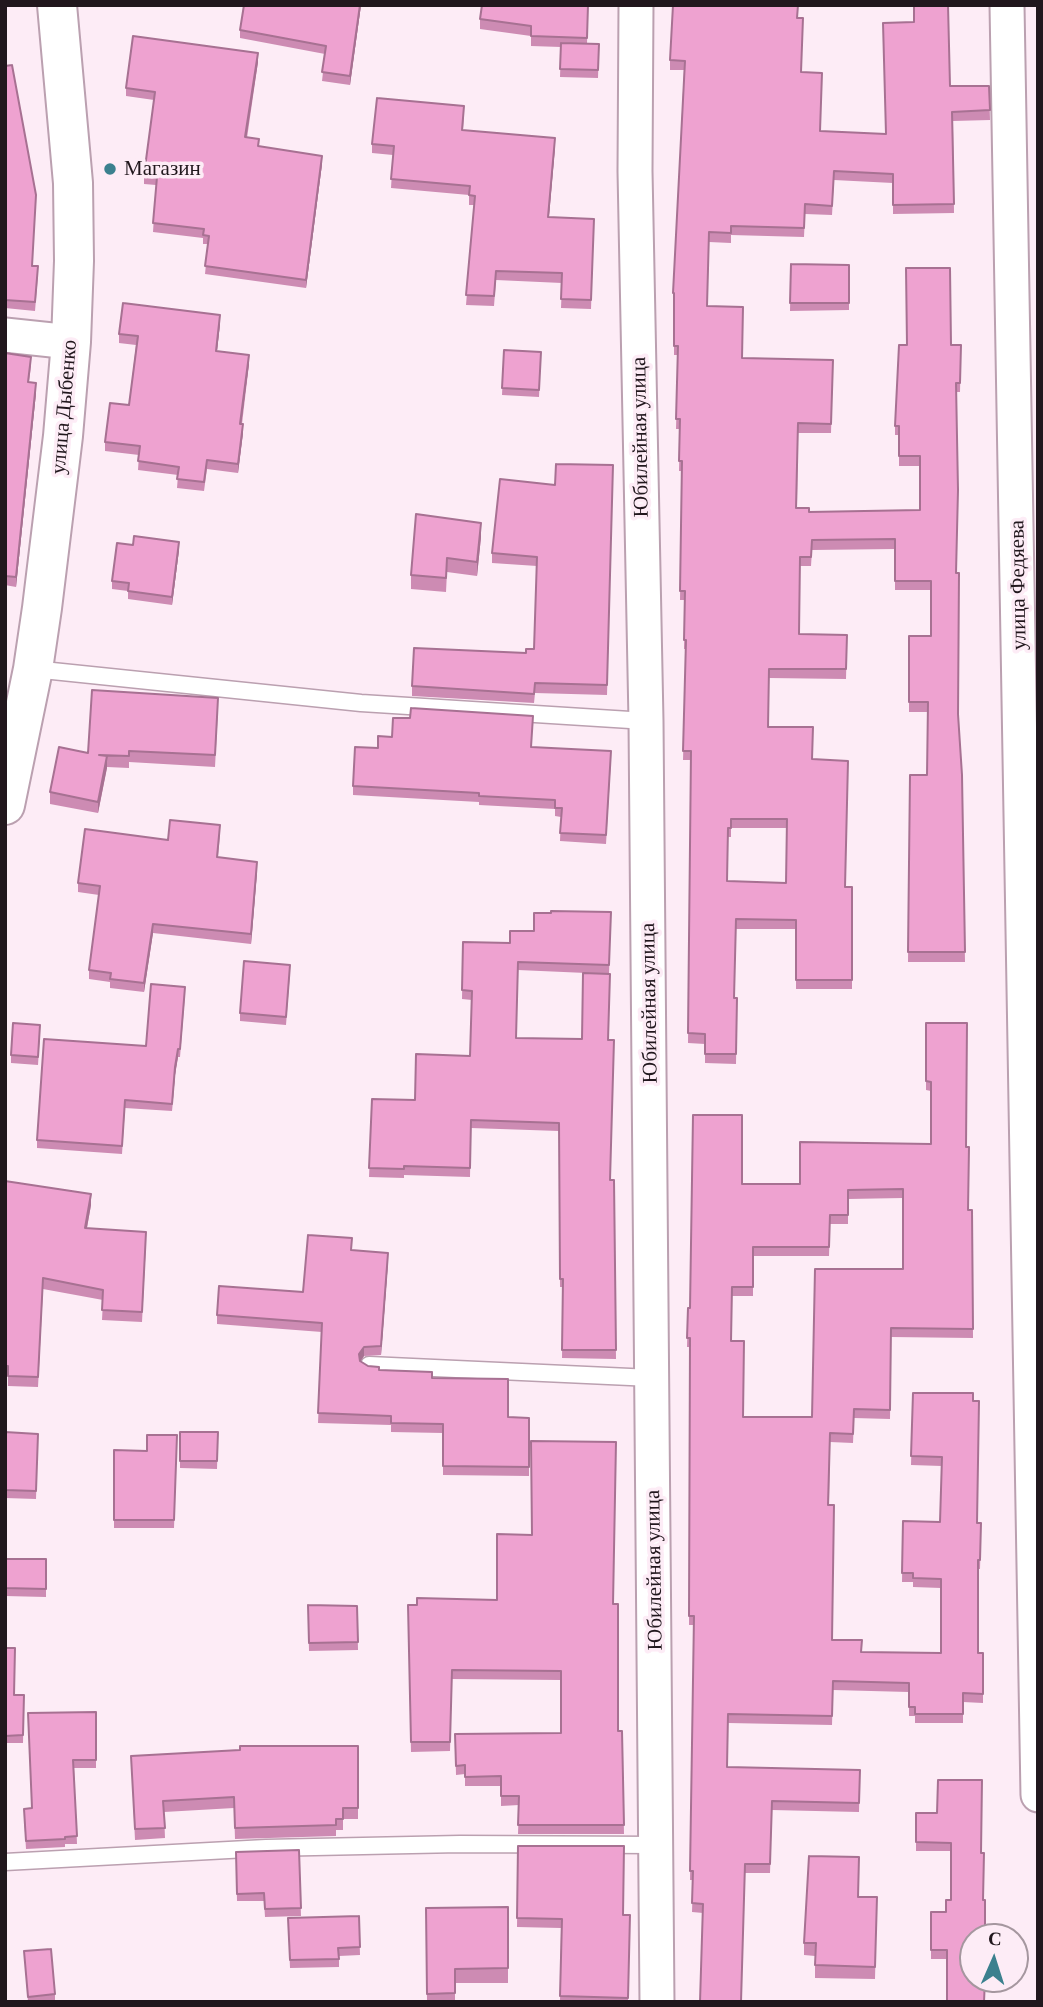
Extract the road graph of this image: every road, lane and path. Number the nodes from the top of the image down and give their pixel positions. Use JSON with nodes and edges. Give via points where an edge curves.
{"nodes":[{"id":1,"x":57,"y":5,"type":"edge"},
{"id":2,"x":636,"y":5,"type":"edge"},
{"id":3,"x":1007,"y":5,"type":"edge"},
{"id":4,"x":5,"y":335,"type":"edge"},
{"id":5,"x":71,"y":342,"type":"junction"},
{"id":6,"x":33,"y":668,"type":"junction"},
{"id":7,"x":646,"y":721,"type":"junction"},
{"id":8,"x":5,"y":805,"type":"edge"},
{"id":9,"x":369,"y":1365,"type":"edge"},
{"id":10,"x":652,"y":1378,"type":"junction"},
{"id":11,"x":1038,"y":1795,"type":"edge"},
{"id":12,"x":656,"y":1845,"type":"junction"},
{"id":13,"x":5,"y":1862,"type":"edge"},
{"id":14,"x":657,"y":2002,"type":"edge"}],
"edges":[{"from":1,"to":5,"type":"main road","name":"улица Дыбенко","via":[[73,183]]},
{"from":2,"to":7,"type":"street","name":"Юбилейная улица"},
{"from":3,"to":11,"type":"street","name":"улица Федяева"},
{"from":4,"to":5,"type":"street"},
{"from":5,"to":6,"type":"main road","name":"улица Дыбенко"},
{"from":6,"to":7,"type":"lane","via":[[361,703]]},
{"from":6,"to":8,"type":"main road","name":"улица Дыбенко"},
{"from":7,"to":10,"type":"street","name":"Юбилейная улица"},
{"from":9,"to":10,"type":"lane"},
{"from":10,"to":12,"type":"street","name":"Юбилейная улица"},
{"from":12,"to":13,"type":"lane","via":[[266,1849]]},
{"from":12,"to":14,"type":"street","name":"Юбилейная улица"}]}
